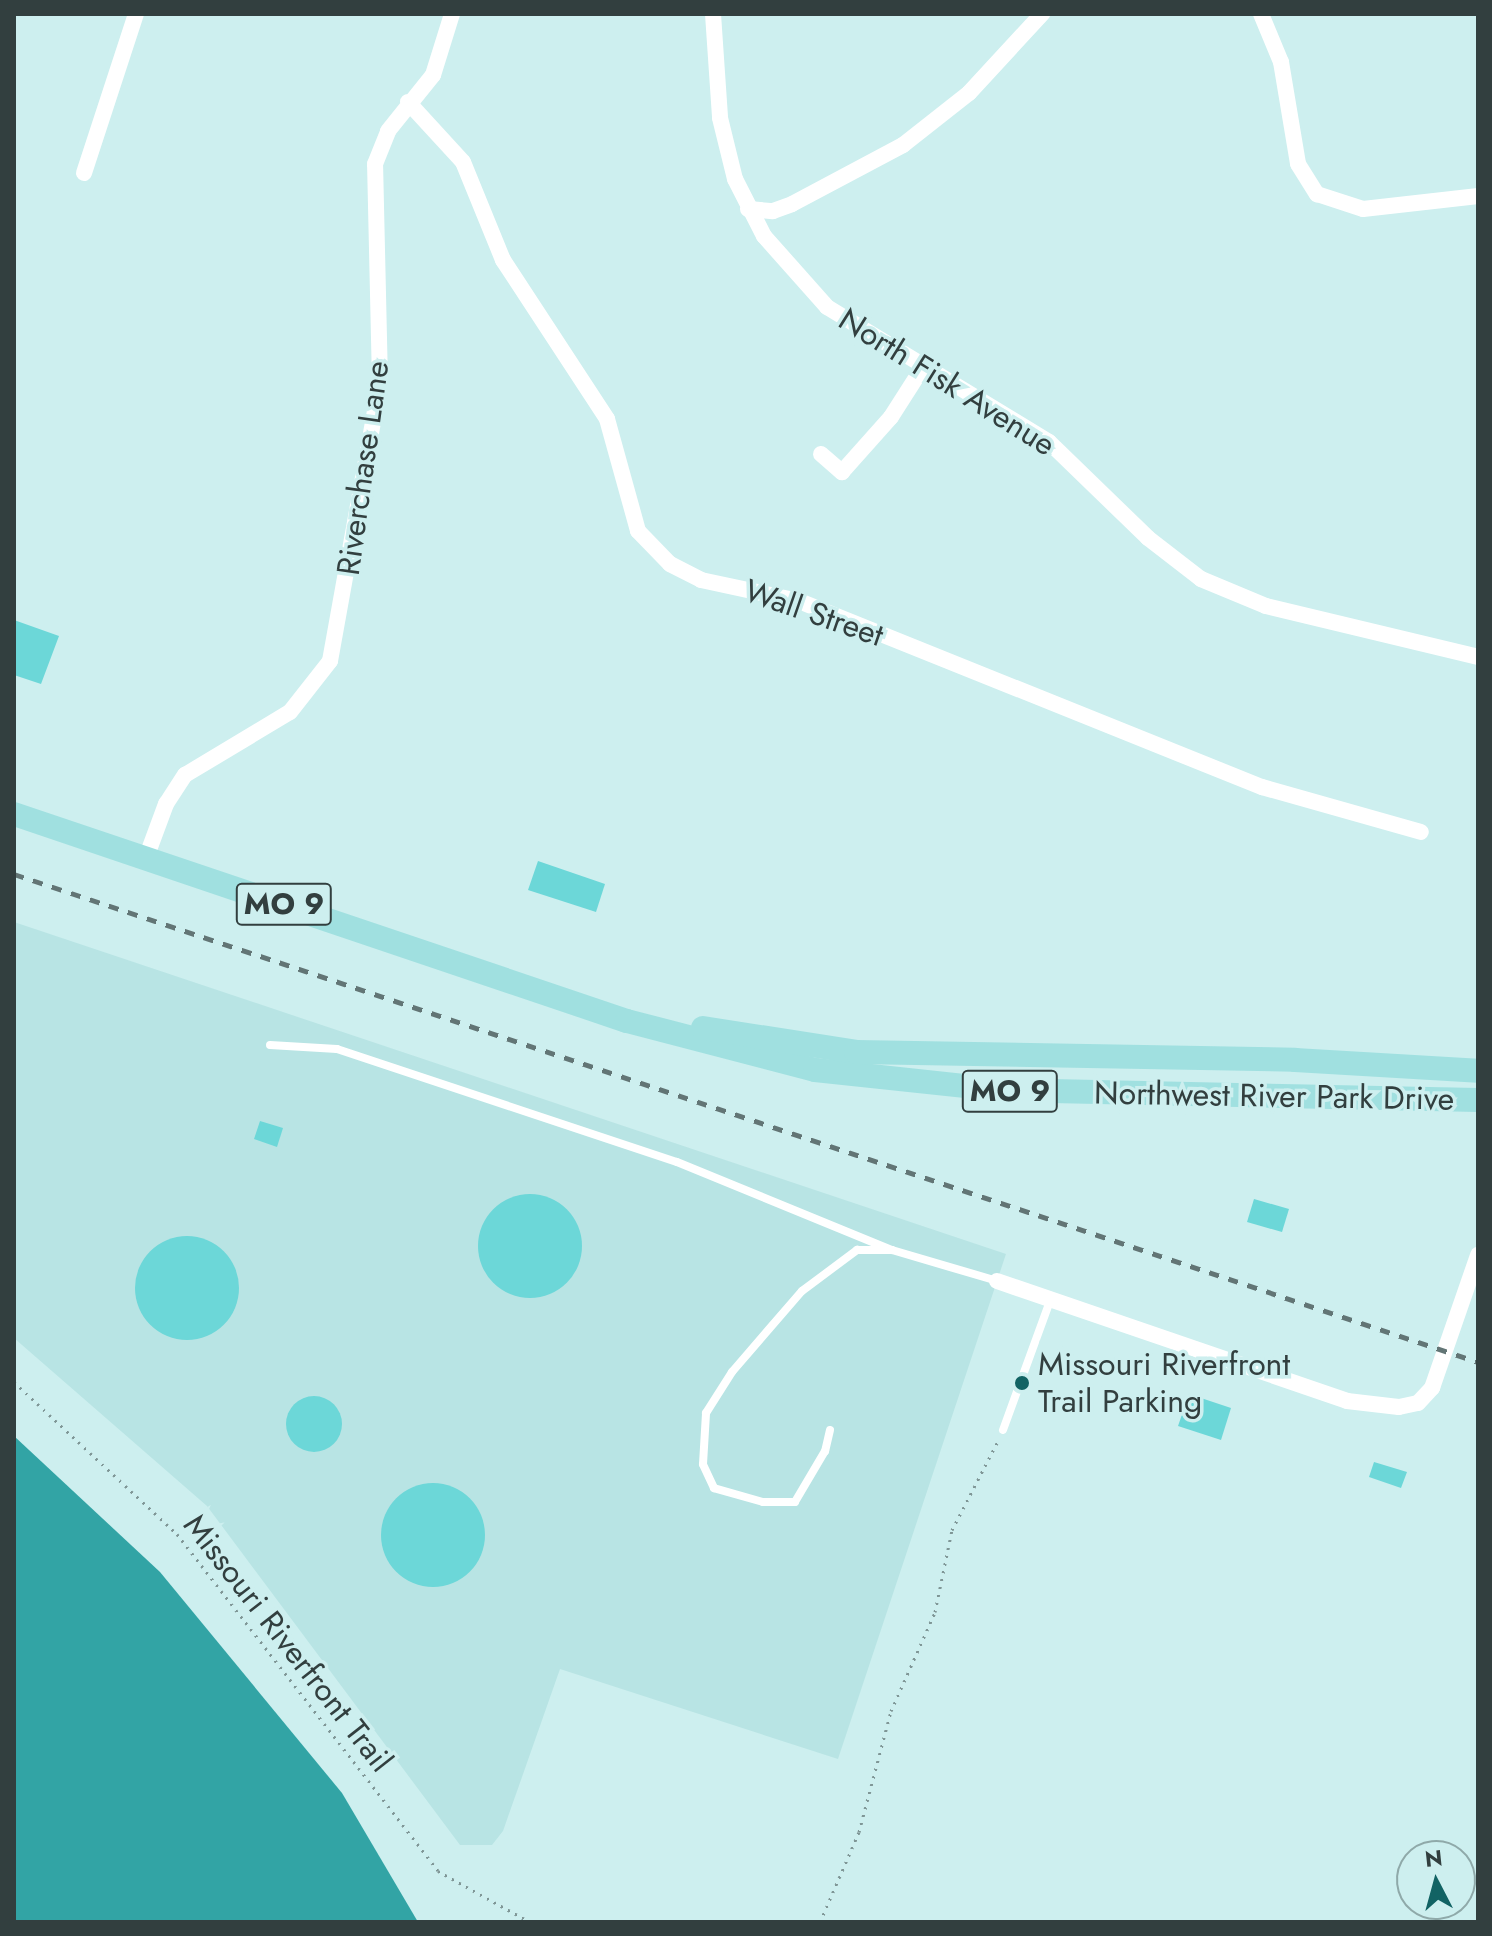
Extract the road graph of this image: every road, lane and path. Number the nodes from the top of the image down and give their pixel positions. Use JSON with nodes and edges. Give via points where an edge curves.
{"nodes":[{"id":1,"x":136,"y":14,"type":"edge"},
{"id":2,"x":452,"y":14,"type":"edge"},
{"id":3,"x":713,"y":14,"type":"edge"},
{"id":4,"x":1042,"y":14,"type":"edge"},
{"id":5,"x":1261,"y":14,"type":"edge"},
{"id":6,"x":408,"y":102,"type":"junction"},
{"id":7,"x":84,"y":173,"type":"dead end"},
{"id":8,"x":1478,"y":196,"type":"edge"},
{"id":9,"x":748,"y":209,"type":"junction"},
{"id":10,"x":923,"y":367,"type":"junction"},
{"id":11,"x":821,"y":454,"type":"dead end"},
{"id":12,"x":1478,"y":657,"type":"edge"},
{"id":13,"x":14,"y":814,"type":"edge"},
{"id":14,"x":1421,"y":832,"type":"dead end"},
{"id":15,"x":146,"y":858,"type":"junction"},
{"id":16,"x":555,"y":994,"type":"junction"},
{"id":17,"x":270,"y":1045,"type":"dead end"},
{"id":18,"x":1478,"y":1071,"type":"edge"},
{"id":19,"x":1478,"y":1100,"type":"edge"},
{"id":20,"x":892,"y":1250,"type":"junction"},
{"id":21,"x":1478,"y":1255,"type":"edge"},
{"id":22,"x":997,"y":1281,"type":"joint"},
{"id":23,"x":1050,"y":1301,"type":"junction"},
{"id":24,"x":14,"y":1382,"type":"edge"},
{"id":25,"x":830,"y":1430,"type":"dead end"},
{"id":26,"x":1003,"y":1430,"type":"joint"},
{"id":27,"x":530,"y":1922,"type":"edge"},
{"id":28,"x":820,"y":1922,"type":"edge"}],
"edges":[{"from":1,"to":7,"type":"street"},
{"from":2,"to":6,"type":"street","name":"Riverchase Lane","via":[[433,75]]},
{"from":3,"to":9,"type":"street","name":"North Fisk Avenue","via":[[720,118]]},
{"from":4,"to":9,"type":"street","via":[[969,93],[903,145],[792,204],[773,211]]},
{"from":5,"to":8,"type":"street","via":[[1281,62],[1298,164],[1317,194],[1363,209]]},
{"from":6,"to":14,"type":"street","name":"Wall Street","via":[[463,162],[503,260],[607,419],[638,531],[670,564],[701,580],[799,601],[1262,787]]},
{"from":6,"to":15,"type":"street","name":"Riverchase Lane","via":[[383,141],[372,187],[380,382],[330,661],[290,712],[185,775]]},
{"from":9,"to":10,"type":"street","name":"North Fisk Avenue","via":[[782,262],[827,307]]},
{"from":10,"to":11,"type":"street","via":[[891,417],[842,472]]},
{"from":10,"to":12,"type":"street","name":"North Fisk Avenue","via":[[1049,442],[1156,545],[1214,586],[1266,606]]},
{"from":13,"to":15,"type":"main road","name":"Northwest River Park Drive","number":"MO 9"},
{"from":15,"to":16,"type":"main road","name":"Northwest River Park Drive","number":"MO 9"},
{"from":16,"to":18,"type":"main road","name":"Northwest River Park Drive","number":"MO 9","via":[[699,1027],[856,1052],[1295,1060]]},
{"from":16,"to":19,"type":"main road","name":"Northwest River Park Drive","number":"MO 9","via":[[736,1052],[913,1084]]},
{"from":17,"to":20,"type":"lane","via":[[337,1049],[677,1162]]},
{"from":20,"to":22,"type":"lane"},
{"from":20,"to":25,"type":"lane","via":[[857,1250],[802,1291],[768,1328],[706,1413],[703,1464],[714,1488],[763,1502],[795,1502],[825,1451]]},
{"from":21,"to":23,"type":"street","via":[[1446,1362],[1418,1403],[1399,1407],[1347,1401]]},
{"from":22,"to":23,"type":"street"},
{"from":23,"to":26,"type":"lane"},
{"from":24,"to":27,"type":"path","name":"Missouri Riverfront Trail","via":[[177,1534],[438,1871]]},
{"from":26,"to":28,"type":"path","via":[[952,1530],[935,1612],[891,1711],[859,1832]]}]}
